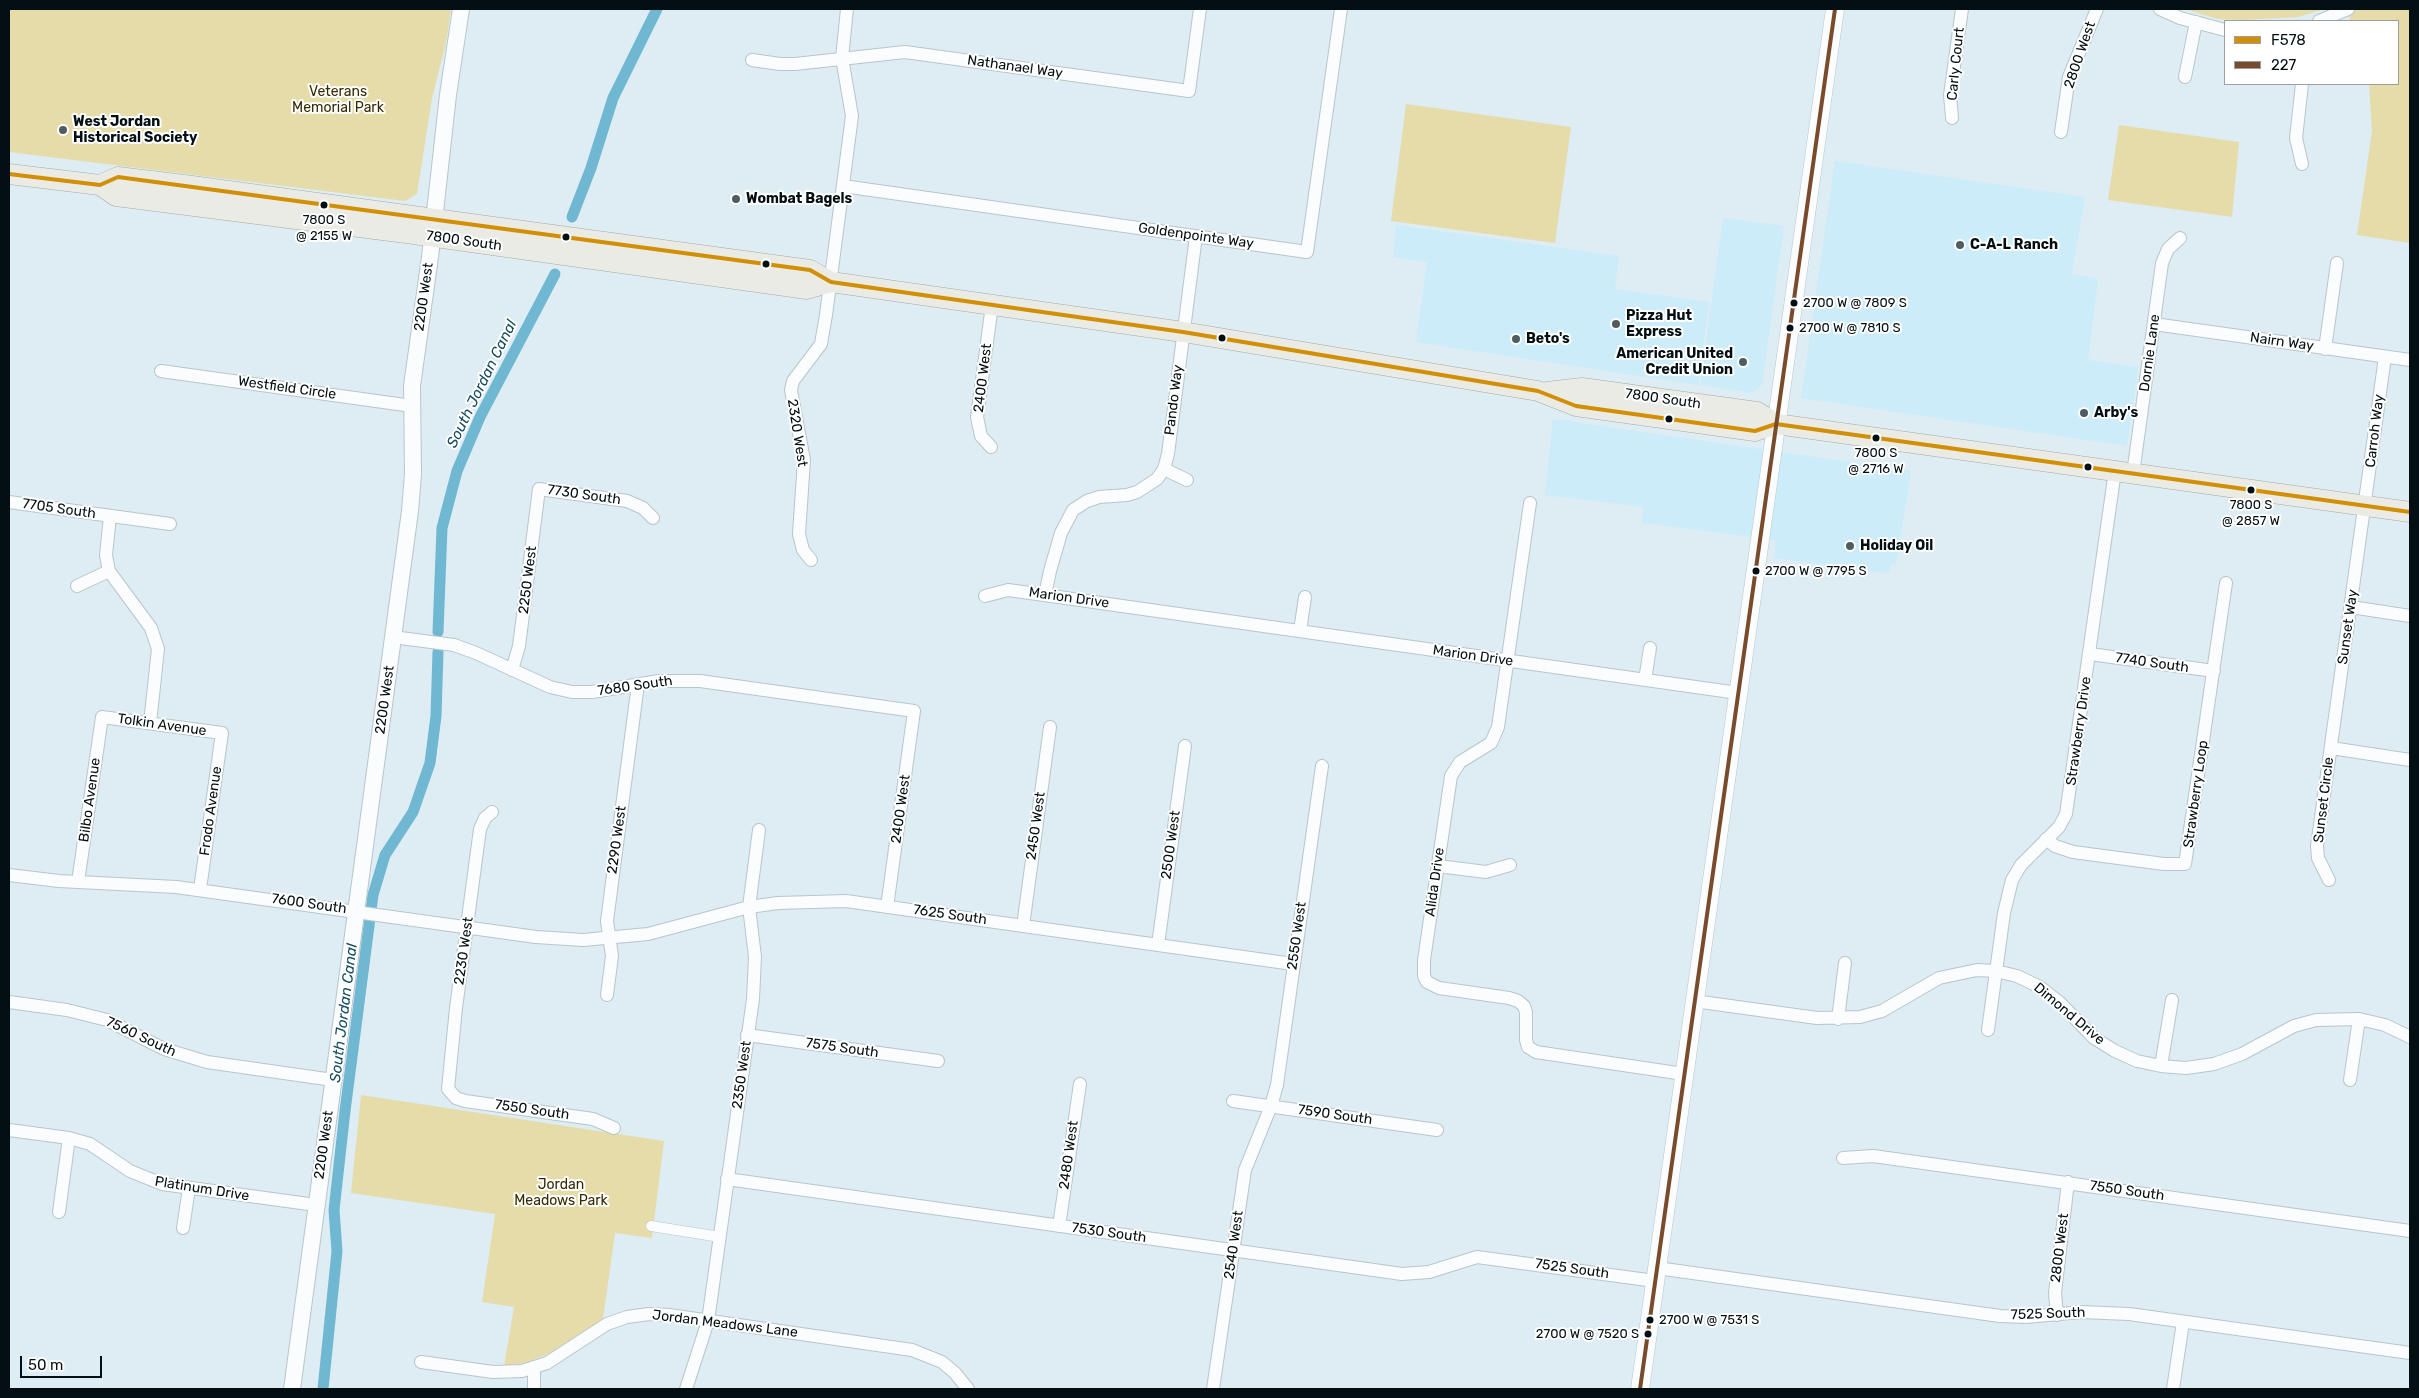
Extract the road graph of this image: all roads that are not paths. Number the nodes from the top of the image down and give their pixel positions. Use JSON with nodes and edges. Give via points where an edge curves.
{"nodes":[{"id":1,"x":461,"y":9,"type":"edge"},
{"id":2,"x":847,"y":9,"type":"edge"},
{"id":3,"x":1200,"y":9,"type":"edge"},
{"id":4,"x":1341,"y":9,"type":"edge"},
{"id":5,"x":1835,"y":9,"type":"edge"},
{"id":6,"x":1962,"y":9,"type":"edge"},
{"id":7,"x":2097,"y":9,"type":"edge"},
{"id":8,"x":2160,"y":9,"type":"edge"},
{"id":9,"x":2348,"y":9,"type":"edge"},
{"id":10,"x":2321,"y":20,"type":"edge"},
{"id":11,"x":2196,"y":22,"type":"junction"},
{"id":12,"x":2224,"y":30,"type":"edge"},
{"id":13,"x":842,"y":58,"type":"junction"},
{"id":14,"x":752,"y":60,"type":"dead end"},
{"id":15,"x":2185,"y":77,"type":"dead end"},
{"id":16,"x":2302,"y":85,"type":"edge"},
{"id":17,"x":1952,"y":118,"type":"dead end"},
{"id":18,"x":2061,"y":132,"type":"dead end"},
{"id":19,"x":2302,"y":164,"type":"dead end"},
{"id":20,"x":9,"y":174,"type":"edge"},
{"id":21,"x":843,"y":186,"type":"junction"},
{"id":22,"x":433,"y":228,"type":"junction"},
{"id":23,"x":1196,"y":236,"type":"junction"},
{"id":24,"x":2180,"y":238,"type":"dead end"},
{"id":25,"x":2337,"y":263,"type":"dead end"},
{"id":26,"x":831,"y":282,"type":"junction"},
{"id":27,"x":992,"y":305,"type":"junction"},
{"id":28,"x":2154,"y":324,"type":"junction"},
{"id":29,"x":1183,"y":332,"type":"junction"},
{"id":30,"x":2325,"y":348,"type":"junction"},
{"id":31,"x":2385,"y":357,"type":"junction"},
{"id":32,"x":2410,"y":360,"type":"edge"},
{"id":33,"x":161,"y":371,"type":"dead end"},
{"id":34,"x":412,"y":406,"type":"junction"},
{"id":35,"x":1776,"y":424,"type":"junction"},
{"id":36,"x":991,"y":448,"type":"dead end"},
{"id":37,"x":1164,"y":469,"type":"junction"},
{"id":38,"x":2124,"y":473,"type":"junction"},
{"id":39,"x":1187,"y":480,"type":"dead end"},
{"id":40,"x":539,"y":489,"type":"joint"},
{"id":41,"x":9,"y":502,"type":"edge"},
{"id":42,"x":1530,"y":503,"type":"dead end"},
{"id":43,"x":2366,"y":506,"type":"junction"},
{"id":44,"x":2410,"y":512,"type":"edge"},
{"id":45,"x":110,"y":516,"type":"junction"},
{"id":46,"x":653,"y":518,"type":"dead end"},
{"id":47,"x":170,"y":524,"type":"dead end"},
{"id":48,"x":812,"y":560,"type":"dead end"},
{"id":49,"x":109,"y":571,"type":"junction"},
{"id":50,"x":2226,"y":583,"type":"dead end"},
{"id":51,"x":77,"y":586,"type":"dead end"},
{"id":52,"x":1046,"y":595,"type":"junction"},
{"id":53,"x":986,"y":596,"type":"dead end"},
{"id":54,"x":1305,"y":597,"type":"dead end"},
{"id":55,"x":2351,"y":607,"type":"junction"},
{"id":56,"x":2410,"y":616,"type":"edge"},
{"id":57,"x":1300,"y":631,"type":"junction"},
{"id":58,"x":393,"y":637,"type":"junction"},
{"id":59,"x":1650,"y":648,"type":"dead end"},
{"id":60,"x":2090,"y":654,"type":"junction"},
{"id":61,"x":1509,"y":661,"type":"junction"},
{"id":62,"x":512,"y":670,"type":"junction"},
{"id":63,"x":2214,"y":671,"type":"junction"},
{"id":64,"x":1645,"y":680,"type":"junction"},
{"id":65,"x":638,"y":684,"type":"junction"},
{"id":66,"x":1738,"y":693,"type":"junction"},
{"id":67,"x":914,"y":711,"type":"joint"},
{"id":68,"x":102,"y":717,"type":"joint"},
{"id":69,"x":150,"y":723,"type":"junction"},
{"id":70,"x":1050,"y":727,"type":"dead end"},
{"id":71,"x":222,"y":733,"type":"joint"},
{"id":72,"x":1185,"y":746,"type":"dead end"},
{"id":73,"x":2331,"y":748,"type":"junction"},
{"id":74,"x":2410,"y":760,"type":"edge"},
{"id":75,"x":1322,"y":766,"type":"dead end"},
{"id":76,"x":492,"y":812,"type":"dead end"},
{"id":77,"x":759,"y":830,"type":"dead end"},
{"id":78,"x":2046,"y":839,"type":"junction"},
{"id":79,"x":1510,"y":865,"type":"dead end"},
{"id":80,"x":1438,"y":866,"type":"junction"},
{"id":81,"x":9,"y":875,"type":"edge"},
{"id":82,"x":2329,"y":880,"type":"dead end"},
{"id":83,"x":78,"y":882,"type":"junction"},
{"id":84,"x":200,"y":889,"type":"junction"},
{"id":85,"x":887,"y":906,"type":"junction"},
{"id":86,"x":749,"y":907,"type":"junction"},
{"id":87,"x":366,"y":912,"type":"junction"},
{"id":88,"x":1023,"y":926,"type":"junction"},
{"id":89,"x":468,"y":927,"type":"junction"},
{"id":90,"x":609,"y":938,"type":"junction"},
{"id":91,"x":1158,"y":945,"type":"junction"},
{"id":92,"x":1294,"y":964,"type":"junction"},
{"id":93,"x":1845,"y":964,"type":"dead end"},
{"id":94,"x":1996,"y":971,"type":"junction"},
{"id":95,"x":607,"y":995,"type":"dead end"},
{"id":96,"x":2172,"y":1000,"type":"dead end"},
{"id":97,"x":1694,"y":1001,"type":"junction"},
{"id":98,"x":9,"y":1002,"type":"edge"},
{"id":99,"x":1838,"y":1019,"type":"junction"},
{"id":100,"x":2359,"y":1019,"type":"junction"},
{"id":101,"x":1988,"y":1030,"type":"dead end"},
{"id":102,"x":747,"y":1035,"type":"junction"},
{"id":103,"x":2410,"y":1037,"type":"edge"},
{"id":104,"x":938,"y":1061,"type":"dead end"},
{"id":105,"x":2161,"y":1066,"type":"junction"},
{"id":106,"x":1684,"y":1074,"type":"junction"},
{"id":107,"x":333,"y":1080,"type":"junction"},
{"id":108,"x":2350,"y":1080,"type":"dead end"},
{"id":109,"x":1080,"y":1084,"type":"dead end"},
{"id":110,"x":450,"y":1093,"type":"joint"},
{"id":111,"x":1233,"y":1101,"type":"dead end"},
{"id":112,"x":1272,"y":1106,"type":"junction"},
{"id":113,"x":614,"y":1128,"type":"dead end"},
{"id":114,"x":9,"y":1130,"type":"edge"},
{"id":115,"x":1438,"y":1130,"type":"dead end"},
{"id":116,"x":70,"y":1138,"type":"junction"},
{"id":117,"x":1843,"y":1158,"type":"dead end"},
{"id":118,"x":727,"y":1180,"type":"junction"},
{"id":119,"x":2068,"y":1182,"type":"junction"},
{"id":120,"x":189,"y":1188,"type":"junction"},
{"id":121,"x":316,"y":1205,"type":"junction"},
{"id":122,"x":59,"y":1212,"type":"dead end"},
{"id":123,"x":652,"y":1226,"type":"dead end"},
{"id":124,"x":1059,"y":1226,"type":"junction"},
{"id":125,"x":183,"y":1228,"type":"dead end"},
{"id":126,"x":2410,"y":1231,"type":"edge"},
{"id":127,"x":720,"y":1237,"type":"junction"},
{"id":128,"x":1233,"y":1250,"type":"junction"},
{"id":129,"x":1488,"y":1257,"type":"joint"},
{"id":130,"x":1656,"y":1274,"type":"junction"},
{"id":131,"x":2057,"y":1314,"type":"junction"},
{"id":132,"x":708,"y":1321,"type":"junction"},
{"id":133,"x":2183,"y":1322,"type":"junction"},
{"id":134,"x":2410,"y":1353,"type":"edge"},
{"id":135,"x":421,"y":1362,"type":"dead end"},
{"id":136,"x":534,"y":1368,"type":"junction"},
{"id":137,"x":292,"y":1389,"type":"edge"},
{"id":138,"x":534,"y":1389,"type":"edge"},
{"id":139,"x":686,"y":1389,"type":"edge"},
{"id":140,"x":968,"y":1389,"type":"edge"},
{"id":141,"x":1213,"y":1389,"type":"edge"},
{"id":142,"x":1640,"y":1389,"type":"edge"},
{"id":143,"x":2173,"y":1389,"type":"edge"}],
"edges":[{"from":1,"to":22,"type":"street","name":"2200 West"},
{"from":2,"to":13,"type":"street","name":"2320 West"},
{"from":3,"to":13,"type":"street","name":"Nathanael Way","via":[[1189,91],[917,53]]},
{"from":4,"to":23,"type":"street","name":"Goldenpointe Way","via":[[1307,252]]},
{"from":5,"to":35,"type":"main road"},
{"from":6,"to":17,"type":"street","name":"Carly Court","via":[[1950,94]]},
{"from":7,"to":18,"type":"street","name":"2800 West","via":[[2069,77]]},
{"from":8,"to":11,"type":"street"},
{"from":9,"to":10,"type":"street"},
{"from":11,"to":12,"type":"street"},
{"from":11,"to":15,"type":"street"},
{"from":13,"to":14,"type":"street","name":"Nathanael Way","via":[[780,64]]},
{"from":13,"to":21,"type":"street","name":"2320 West","via":[[852,116]]},
{"from":16,"to":19,"type":"street","via":[[2296,138]]},
{"from":20,"to":22,"type":"main road","name":"7800 South","via":[[100,185],[116,196]]},
{"from":21,"to":23,"type":"street","name":"Goldenpointe Way"},
{"from":21,"to":26,"type":"street","name":"2320 West"},
{"from":22,"to":26,"type":"main road","name":"7800 South","via":[[810,270]]},
{"from":22,"to":34,"type":"street","name":"2200 West"},
{"from":23,"to":29,"type":"street","name":"Pando Way"},
{"from":24,"to":28,"type":"street","name":"Dornie Lane","via":[[2168,249],[2162,263]]},
{"from":25,"to":30,"type":"street"},
{"from":26,"to":27,"type":"main road","name":"7800 South"},
{"from":26,"to":48,"type":"street","name":"2320 West","via":[[821,344],[793,381],[791,390],[804,460],[799,534],[803,550]]},
{"from":27,"to":29,"type":"main road","name":"7800 South"},
{"from":27,"to":36,"type":"street","name":"2400 West","via":[[977,417],[981,436]]},
{"from":28,"to":30,"type":"street","name":"Nairn Way"},
{"from":28,"to":38,"type":"street","name":"Dornie Lane"},
{"from":29,"to":35,"type":"main road","name":"7800 South","via":[[1547,392],[1576,406],[1755,431]]},
{"from":29,"to":37,"type":"street","name":"Pando Way"},
{"from":30,"to":31,"type":"street","name":"Nairn Way"},
{"from":31,"to":32,"type":"street","name":"Nairn Way"},
{"from":31,"to":43,"type":"street","name":"Carroh Way"},
{"from":33,"to":34,"type":"street","name":"Westfield Circle"},
{"from":34,"to":58,"type":"street","name":"2200 West","via":[[412,484]]},
{"from":35,"to":38,"type":"main road","name":"7800 South"},
{"from":35,"to":66,"type":"main road"},
{"from":37,"to":39,"type":"street"},
{"from":37,"to":52,"type":"street","via":[[1157,479],[1137,492],[1087,500],[1073,510],[1061,533]]},
{"from":38,"to":43,"type":"main road","name":"7800 South"},
{"from":38,"to":60,"type":"street","name":"Strawberry Drive"},
{"from":40,"to":46,"type":"street","name":"7730 South","via":[[627,501]]},
{"from":40,"to":62,"type":"street","name":"2250 West","via":[[519,646]]},
{"from":41,"to":45,"type":"street","name":"7705 South"},
{"from":42,"to":61,"type":"street","name":"Alida Drive"},
{"from":43,"to":44,"type":"main road","name":"7800 South"},
{"from":43,"to":55,"type":"street","name":"Sunset Way"},
{"from":45,"to":47,"type":"street","name":"7705 South"},
{"from":45,"to":49,"type":"street","via":[[106,555]]},
{"from":49,"to":51,"type":"street"},
{"from":49,"to":69,"type":"street","via":[[156,636],[158,660]]},
{"from":50,"to":63,"type":"street","name":"Strawberry Loop"},
{"from":52,"to":53,"type":"street","name":"Marion Drive","via":[[1008,590]]},
{"from":52,"to":57,"type":"street","name":"Marion Drive"},
{"from":54,"to":57,"type":"street"},
{"from":55,"to":56,"type":"street"},
{"from":55,"to":73,"type":"street","name":"Sunset Way"},
{"from":57,"to":61,"type":"street","name":"Marion Drive"},
{"from":58,"to":62,"type":"street","name":"7680 South","via":[[454,645]]},
{"from":58,"to":87,"type":"street","name":"2200 West"},
{"from":59,"to":64,"type":"street"},
{"from":60,"to":63,"type":"street","name":"7740 South"},
{"from":60,"to":78,"type":"street","name":"Strawberry Drive","via":[[2066,814],[2059,827]]},
{"from":61,"to":64,"type":"street","name":"Marion Drive"},
{"from":61,"to":80,"type":"street","name":"Alida Drive","via":[[1496,735],[1485,749],[1460,762],[1451,776]]},
{"from":62,"to":65,"type":"street","name":"7680 South","via":[[550,687],[572,692]]},
{"from":63,"to":78,"type":"street","name":"Strawberry Loop","via":[[2185,864],[2073,852]]},
{"from":64,"to":66,"type":"street","name":"Marion Drive"},
{"from":65,"to":67,"type":"street","name":"7680 South","via":[[700,680]]},
{"from":65,"to":90,"type":"street","name":"2290 West","via":[[607,921]]},
{"from":66,"to":97,"type":"main road"},
{"from":67,"to":85,"type":"street","name":"2400 West"},
{"from":68,"to":69,"type":"street","name":"Tolkin Avenue"},
{"from":68,"to":83,"type":"street","name":"Bilbo Avenue"},
{"from":69,"to":71,"type":"street","name":"Tolkin Avenue"},
{"from":70,"to":88,"type":"street","name":"2450 West"},
{"from":71,"to":84,"type":"street","name":"Frodo Avenue"},
{"from":72,"to":91,"type":"street","name":"2500 West"},
{"from":73,"to":74,"type":"street"},
{"from":73,"to":82,"type":"street","name":"Sunset Circle","via":[[2317,846],[2318,858]]},
{"from":75,"to":92,"type":"street","name":"2550 West"},
{"from":76,"to":89,"type":"street","name":"2230 West","via":[[480,829]]},
{"from":77,"to":86,"type":"street","name":"2350 West"},
{"from":78,"to":94,"type":"street","name":"Strawberry Drive","via":[[2021,865],[2012,880]]},
{"from":79,"to":80,"type":"street","via":[[1486,872]]},
{"from":80,"to":106,"type":"street","name":"Alida Drive","via":[[1423,970],[1427,982],[1446,990],[1518,1001],[1526,1012],[1528,1047],[1536,1052]]},
{"from":81,"to":83,"type":"street","name":"7600 South"},
{"from":83,"to":84,"type":"street","name":"7600 South"},
{"from":84,"to":87,"type":"street","name":"7600 South"},
{"from":85,"to":86,"type":"street","name":"7625 South","via":[[812,900]]},
{"from":85,"to":88,"type":"street","name":"7625 South"},
{"from":86,"to":90,"type":"street","name":"7625 South","via":[[648,934]]},
{"from":86,"to":102,"type":"street","name":"2350 West","via":[[755,971]]},
{"from":87,"to":89,"type":"street","name":"7600 South"},
{"from":87,"to":107,"type":"street","name":"2200 West"},
{"from":88,"to":91,"type":"street","name":"7625 South"},
{"from":89,"to":90,"type":"street","name":"7600 South","via":[[553,938]]},
{"from":89,"to":110,"type":"street","name":"2230 West","via":[[448,1084]]},
{"from":90,"to":95,"type":"street","name":"2290 West","via":[[612,956]]},
{"from":91,"to":92,"type":"street","name":"7625 South"},
{"from":92,"to":112,"type":"street","name":"2550 West"},
{"from":93,"to":99,"type":"street"},
{"from":94,"to":99,"type":"street","name":"Dimond Drive","via":[[1977,970],[1939,978],[1882,1011]]},
{"from":94,"to":101,"type":"street","name":"Strawberry Drive"},
{"from":94,"to":105,"type":"street","name":"Dimond Drive","via":[[2040,987],[2094,1038],[2115,1051],[2137,1061]]},
{"from":96,"to":105,"type":"street"},
{"from":97,"to":99,"type":"street","name":"Dimond Drive"},
{"from":97,"to":106,"type":"main road"},
{"from":98,"to":107,"type":"street","name":"7560 South","via":[[67,1010],[107,1020],[164,1049],[206,1062]]},
{"from":100,"to":103,"type":"street","name":"Dimond Drive","via":[[2386,1025]]},
{"from":100,"to":105,"type":"street","name":"Dimond Drive","via":[[2316,1020],[2294,1026],[2242,1054],[2214,1064],[2186,1068]]},
{"from":100,"to":108,"type":"street"},
{"from":102,"to":104,"type":"street","name":"7575 South"},
{"from":102,"to":118,"type":"street","name":"2350 West"},
{"from":106,"to":130,"type":"main road"},
{"from":107,"to":121,"type":"street","name":"2200 West"},
{"from":109,"to":124,"type":"street","name":"2480 West"},
{"from":110,"to":113,"type":"street","name":"7550 South","via":[[465,1101],[592,1119]]},
{"from":111,"to":112,"type":"street","name":"7590 South"},
{"from":112,"to":115,"type":"street","name":"7590 South"},
{"from":112,"to":128,"type":"street","name":"2540 West","via":[[1245,1170]]},
{"from":114,"to":116,"type":"street","name":"Platinum Drive"},
{"from":116,"to":120,"type":"street","name":"Platinum Drive","via":[[97,1148],[146,1179]]},
{"from":116,"to":122,"type":"street"},
{"from":117,"to":119,"type":"street","name":"7550 South","via":[[1873,1156]]},
{"from":118,"to":124,"type":"street","name":"7530 South"},
{"from":118,"to":127,"type":"street","name":"2350 West"},
{"from":119,"to":126,"type":"street","name":"7550 South"},
{"from":119,"to":131,"type":"street","name":"2800 West","via":[[2055,1293]]},
{"from":120,"to":121,"type":"street","name":"Platinum Drive"},
{"from":120,"to":125,"type":"street"},
{"from":121,"to":137,"type":"street","name":"2200 West"},
{"from":123,"to":127,"type":"street"},
{"from":124,"to":128,"type":"street","name":"7530 South"},
{"from":127,"to":132,"type":"street","name":"2350 West"},
{"from":128,"to":129,"type":"street","name":"7530 South","via":[[1416,1274],[1468,1258]]},
{"from":128,"to":141,"type":"street","name":"2540 West"},
{"from":129,"to":130,"type":"street","name":"7525 South"},
{"from":130,"to":131,"type":"street","name":"7525 South","via":[[2000,1316]]},
{"from":130,"to":142,"type":"main road"},
{"from":131,"to":133,"type":"street","name":"7525 South","via":[[2105,1312]]},
{"from":132,"to":136,"type":"street","name":"Jordan Meadows Lane","via":[[662,1315],[627,1317],[607,1324]]},
{"from":132,"to":139,"type":"street","name":"2350 West"},
{"from":132,"to":140,"type":"street","name":"Jordan Meadows Lane","via":[[912,1350],[942,1362]]},
{"from":133,"to":134,"type":"street","name":"7525 South"},
{"from":133,"to":143,"type":"street"},
{"from":135,"to":136,"type":"street","name":"Jordan Meadows Lane","via":[[510,1373]]},
{"from":136,"to":138,"type":"street"}]}
